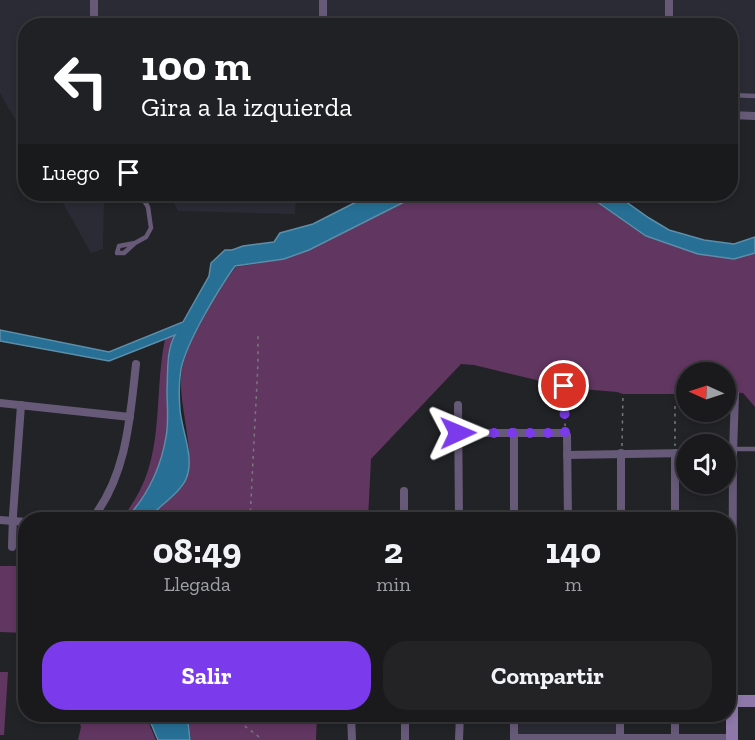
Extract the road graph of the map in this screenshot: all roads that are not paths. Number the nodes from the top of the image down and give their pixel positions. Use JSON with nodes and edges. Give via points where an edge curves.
{"nodes":[{"id":1,"x":94,"y":0,"type":"edge"},
{"id":2,"x":324,"y":0,"type":"edge"},
{"id":3,"x":669,"y":0,"type":"edge"},
{"id":4,"x":94,"y":18,"type":"edge"},
{"id":5,"x":323,"y":18,"type":"edge"},
{"id":6,"x":669,"y":18,"type":"edge"},
{"id":7,"x":738,"y":95,"type":"edge"},
{"id":8,"x":755,"y":96,"type":"edge"},
{"id":9,"x":738,"y":115,"type":"edge"},
{"id":10,"x":755,"y":116,"type":"edge"},
{"id":11,"x":144,"y":201,"type":"edge"},
{"id":12,"x":135,"y":243,"type":"dead end"},
{"id":13,"x":136,"y":364,"type":"dead end"},
{"id":14,"x":0,"y":403,"type":"edge"},
{"id":15,"x":21,"y":405,"type":"junction"},
{"id":16,"x":458,"y":405,"type":"dead end"},
{"id":17,"x":130,"y":417,"type":"junction"},
{"id":18,"x":514,"y":432,"type":"junction"},
{"id":19,"x":458,"y":433,"type":"junction"},
{"id":20,"x":755,"y":449,"type":"edge"},
{"id":21,"x":736,"y":451,"type":"edge"},
{"id":22,"x":621,"y":453,"type":"junction"},
{"id":23,"x":675,"y":453,"type":"joint"},
{"id":24,"x":567,"y":455,"type":"junction"},
{"id":25,"x":404,"y":491,"type":"dead end"},
{"id":26,"x":731,"y":494,"type":"edge"},
{"id":27,"x":96,"y":512,"type":"edge"},
{"id":28,"x":404,"y":512,"type":"edge"},
{"id":29,"x":459,"y":512,"type":"edge"},
{"id":30,"x":514,"y":512,"type":"edge"},
{"id":31,"x":568,"y":512,"type":"edge"},
{"id":32,"x":621,"y":512,"type":"edge"},
{"id":33,"x":675,"y":512,"type":"edge"},
{"id":34,"x":731,"y":512,"type":"edge"},
{"id":35,"x":0,"y":520,"type":"edge"},
{"id":36,"x":13,"y":521,"type":"junction"},
{"id":37,"x":18,"y":521,"type":"edge"},
{"id":38,"x":12,"y":547,"type":"dead end"},
{"id":39,"x":736,"y":701,"type":"edge"},
{"id":40,"x":755,"y":701,"type":"edge"},
{"id":41,"x":351,"y":722,"type":"edge"},
{"id":42,"x":405,"y":722,"type":"edge"},
{"id":43,"x":460,"y":722,"type":"edge"},
{"id":44,"x":514,"y":722,"type":"edge"},
{"id":45,"x":620,"y":722,"type":"edge"},
{"id":46,"x":675,"y":722,"type":"edge"},
{"id":47,"x":732,"y":722,"type":"edge"},
{"id":48,"x":675,"y":738,"type":"junction"},
{"id":49,"x":514,"y":739,"type":"edge"},
{"id":50,"x":620,"y":739,"type":"edge"},
{"id":51,"x":732,"y":739,"type":"edge"},
{"id":52,"x":352,"y":740,"type":"edge"},
{"id":53,"x":405,"y":740,"type":"edge"},
{"id":54,"x":459,"y":740,"type":"edge"}],
"edges":[{"from":1,"to":4,"type":"street"},
{"from":2,"to":5,"type":"street"},
{"from":3,"to":6,"type":"street"},
{"from":7,"to":8,"type":"lane"},
{"from":9,"to":10,"type":"street"},
{"from":11,"to":12,"type":"lane","via":[[151,228],[146,237]]},
{"from":13,"to":17,"type":"street"},
{"from":14,"to":15,"type":"street"},
{"from":15,"to":17,"type":"street"},
{"from":15,"to":36,"type":"street"},
{"from":16,"to":19,"type":"street"},
{"from":17,"to":27,"type":"street","via":[[119,466]]},
{"from":18,"to":19,"type":"street"},
{"from":18,"to":24,"type":"street","via":[[565,433]]},
{"from":18,"to":30,"type":"street"},
{"from":19,"to":29,"type":"street"},
{"from":20,"to":21,"type":"lane"},
{"from":22,"to":23,"type":"street"},
{"from":22,"to":24,"type":"street"},
{"from":22,"to":32,"type":"street"},
{"from":23,"to":33,"type":"street"},
{"from":24,"to":31,"type":"street"},
{"from":25,"to":28,"type":"street"},
{"from":26,"to":34,"type":"street"},
{"from":35,"to":36,"type":"street"},
{"from":36,"to":37,"type":"street"},
{"from":36,"to":38,"type":"street"},
{"from":39,"to":40,"type":"street"},
{"from":41,"to":52,"type":"street"},
{"from":42,"to":53,"type":"street"},
{"from":43,"to":54,"type":"street"},
{"from":44,"to":49,"type":"street"},
{"from":45,"to":50,"type":"street"},
{"from":46,"to":48,"type":"street"},
{"from":47,"to":51,"type":"street"},
{"from":48,"to":50,"type":"street"},
{"from":48,"to":51,"type":"street"},
{"from":49,"to":50,"type":"street"}]}
